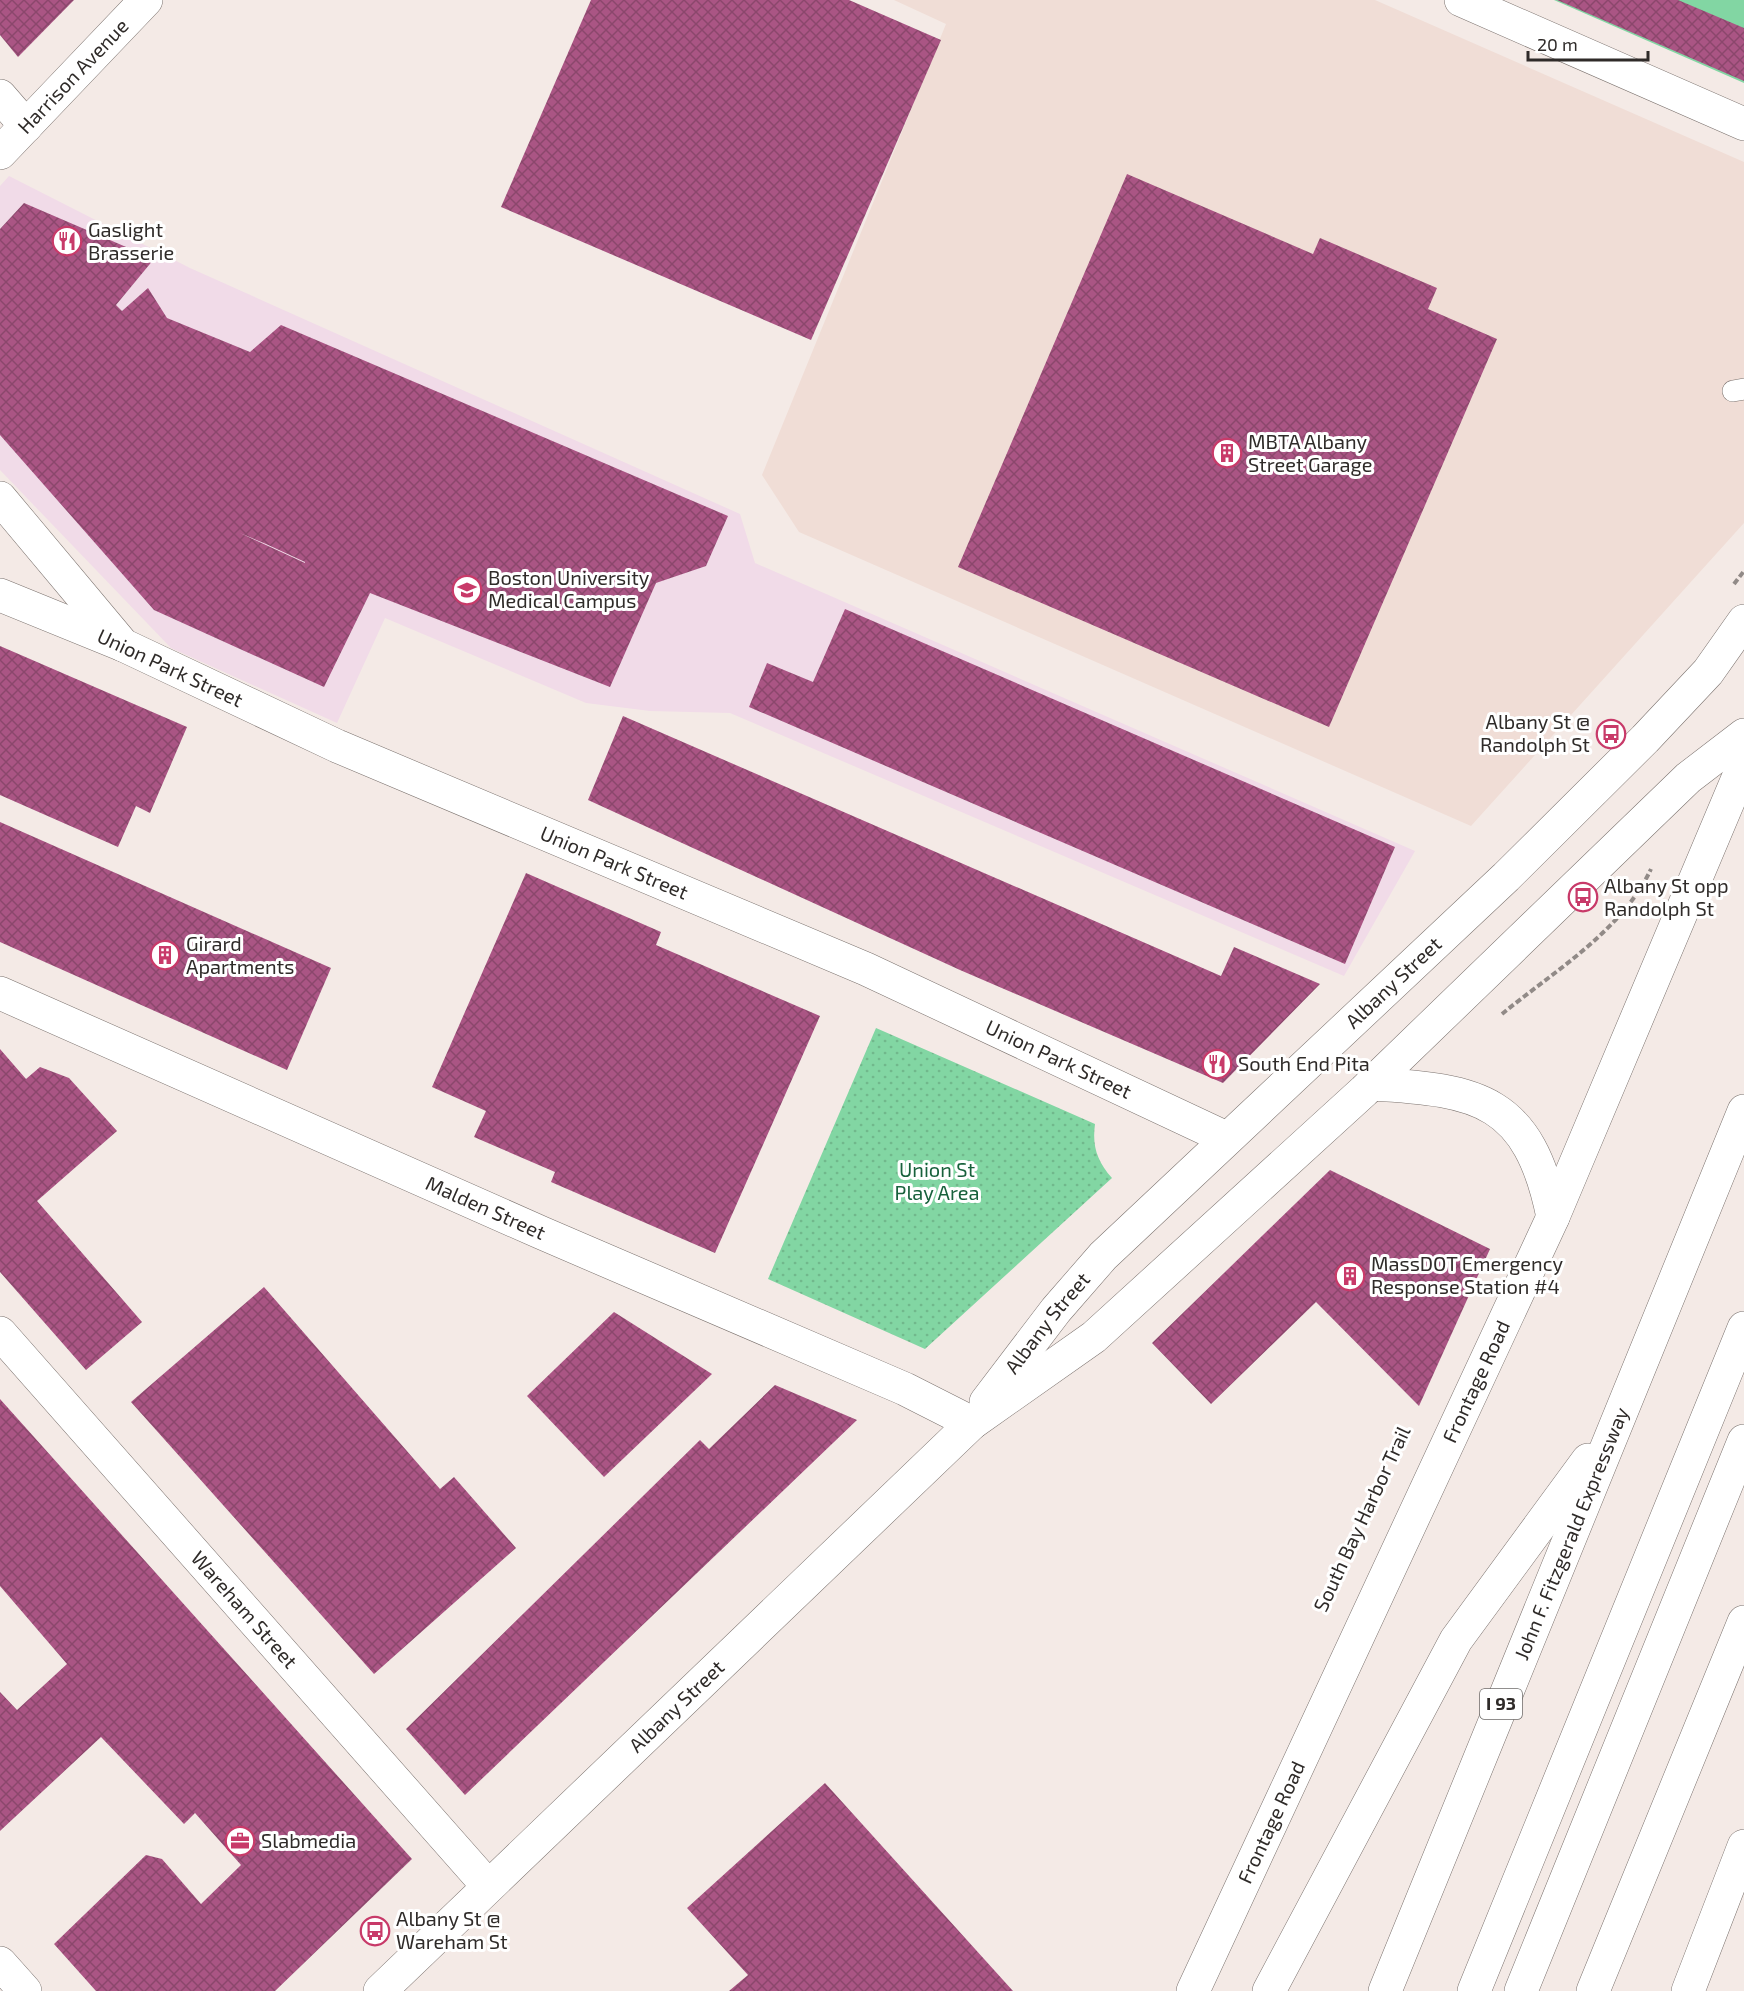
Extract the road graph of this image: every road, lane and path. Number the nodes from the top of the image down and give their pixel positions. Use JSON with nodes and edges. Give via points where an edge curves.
{"nodes":[{"id":1,"x":146,"y":0,"type":"edge"},
{"id":2,"x":1461,"y":0,"type":"edge"},
{"id":3,"x":0,"y":96,"type":"edge"},
{"id":4,"x":1744,"y":124,"type":"edge"},
{"id":5,"x":26,"y":126,"type":"junction"},
{"id":6,"x":0,"y":153,"type":"edge"},
{"id":7,"x":0,"y":498,"type":"edge"},
{"id":8,"x":0,"y":595,"type":"edge"},
{"id":9,"x":1744,"y":621,"type":"edge"},
{"id":10,"x":123,"y":645,"type":"junction"},
{"id":11,"x":1744,"y":735,"type":"edge"},
{"id":12,"x":1744,"y":764,"type":"edge"},
{"id":13,"x":1655,"y":860,"type":"dead end"},
{"id":14,"x":0,"y":993,"type":"edge"},
{"id":15,"x":1501,"y":1015,"type":"dead end"},
{"id":16,"x":1371,"y":1084,"type":"junction"},
{"id":17,"x":1744,"y":1111,"type":"edge"},
{"id":18,"x":1226,"y":1138,"type":"junction"},
{"id":19,"x":1553,"y":1217,"type":"junction"},
{"id":20,"x":1744,"y":1328,"type":"edge"},
{"id":21,"x":0,"y":1333,"type":"edge"},
{"id":22,"x":1619,"y":1417,"type":"junction"},
{"id":23,"x":972,"y":1423,"type":"junction"},
{"id":24,"x":1744,"y":1442,"type":"edge"},
{"id":25,"x":1744,"y":1622,"type":"edge"},
{"id":26,"x":1744,"y":1846,"type":"edge"},
{"id":27,"x":488,"y":1886,"type":"junction"},
{"id":28,"x":0,"y":1963,"type":"edge"},
{"id":29,"x":25,"y":1991,"type":"edge"},
{"id":30,"x":380,"y":1991,"type":"edge"},
{"id":31,"x":1193,"y":1991,"type":"edge"},
{"id":32,"x":1269,"y":1991,"type":"edge"},
{"id":33,"x":1385,"y":1991,"type":"edge"},
{"id":34,"x":1474,"y":1991,"type":"edge"},
{"id":35,"x":1521,"y":1991,"type":"edge"},
{"id":36,"x":1593,"y":1991,"type":"edge"},
{"id":37,"x":1688,"y":1991,"type":"edge"}],
"edges":[{"from":1,"to":5,"type":"main road","name":"Harrison Avenue"},
{"from":2,"to":4,"type":"main road"},
{"from":3,"to":5,"type":"main road"},
{"from":5,"to":6,"type":"main road","name":"Harrison Avenue"},
{"from":7,"to":10,"type":"main road"},
{"from":8,"to":10,"type":"main road","name":"Union Park Street"},
{"from":9,"to":18,"type":"main road","name":"Albany Street","via":[[1696,686],[1645,740],[1506,877]]},
{"from":10,"to":18,"type":"main road","name":"Union Park Street","via":[[337,746],[866,969]]},
{"from":11,"to":16,"type":"main road","name":"Albany Street","via":[[1688,778]]},
{"from":12,"to":19,"type":"main road","name":"Frontage Road"},
{"from":13,"to":15,"type":"path","via":[[1633,898],[1611,922]]},
{"from":14,"to":23,"type":"main road","name":"Malden Street","via":[[905,1389]]},
{"from":16,"to":19,"type":"main road","via":[[1455,1093],[1495,1109],[1513,1124],[1540,1164]]},
{"from":16,"to":23,"type":"main road","name":"Albany Street","via":[[1094,1336]]},
{"from":17,"to":22,"type":"main road","name":"John F. Fitzgerald Expressway","number":"I 93"},
{"from":18,"to":23,"type":"main road","name":"Albany Street","via":[[1103,1256],[1056,1310]]},
{"from":19,"to":31,"type":"main road","name":"Frontage Road"},
{"from":20,"to":34,"type":"main road"},
{"from":21,"to":27,"type":"main road","name":"Wareham Street"},
{"from":22,"to":32,"type":"main road","via":[[1456,1640]]},
{"from":22,"to":33,"type":"main road","name":"John F. Fitzgerald Expressway","number":"I 93"},
{"from":23,"to":27,"type":"main road","name":"Albany Street"},
{"from":24,"to":35,"type":"main road"},
{"from":25,"to":36,"type":"main road"},
{"from":26,"to":37,"type":"main road"},
{"from":27,"to":30,"type":"main road","name":"Albany Street"},
{"from":28,"to":29,"type":"main road"}]}
